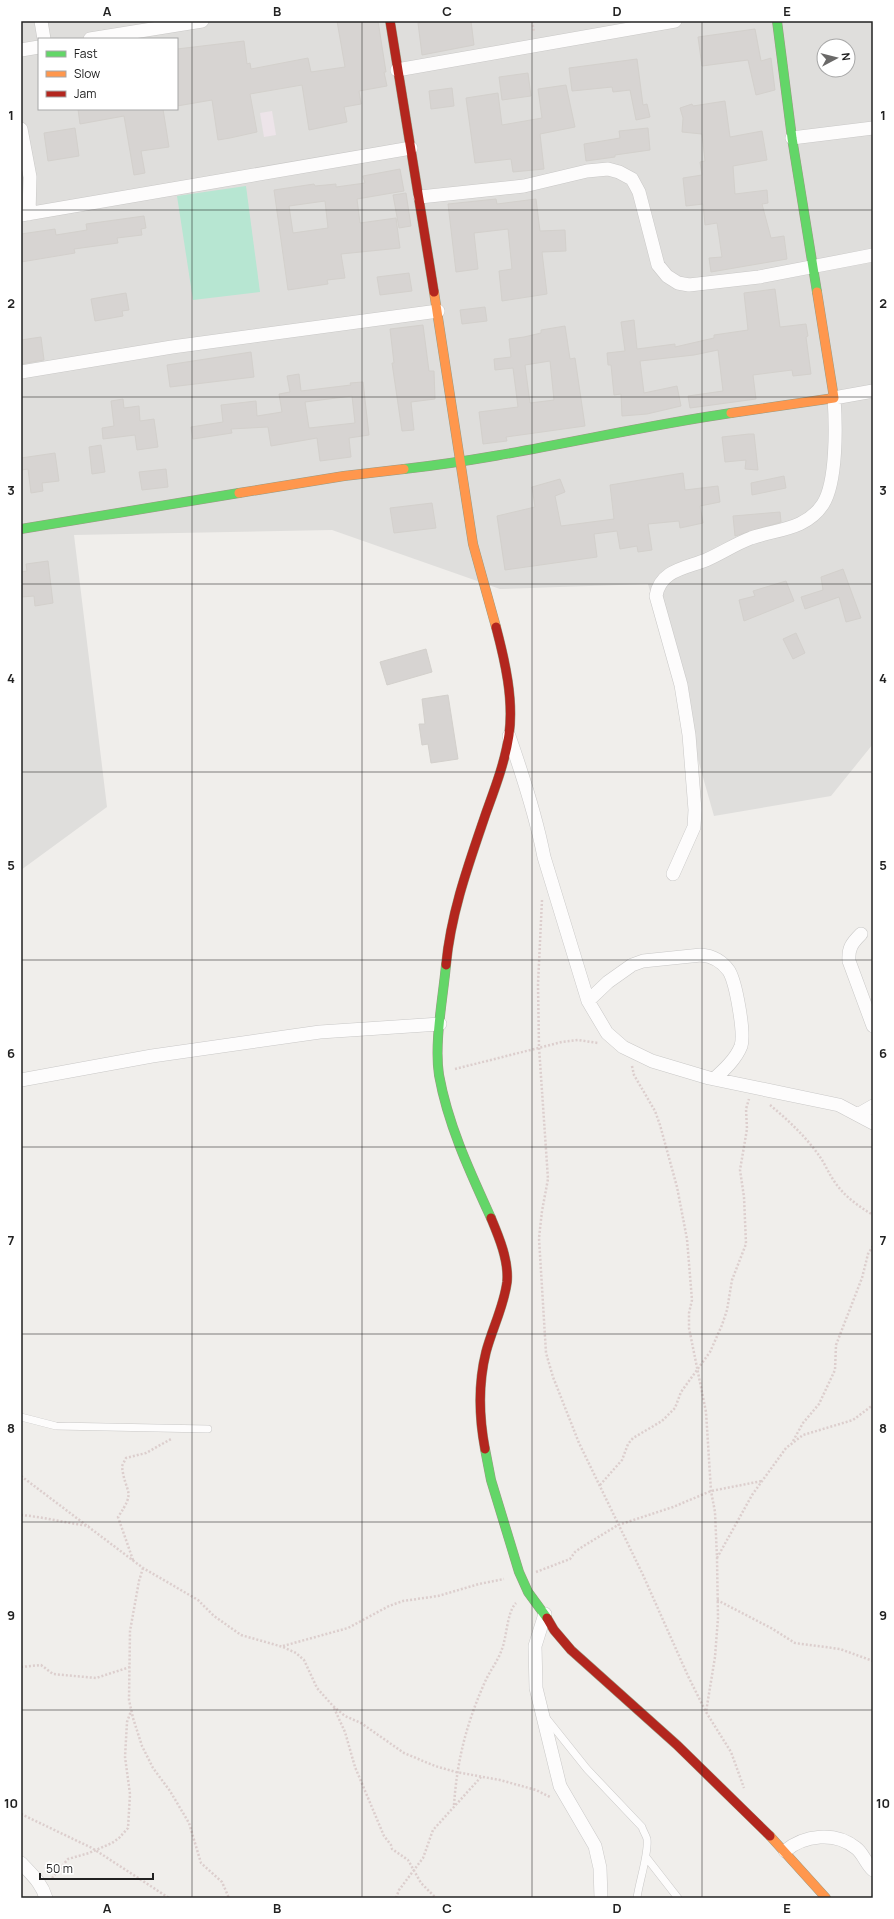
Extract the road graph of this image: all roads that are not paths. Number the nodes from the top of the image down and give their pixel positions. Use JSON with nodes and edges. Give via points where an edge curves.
{"nodes":[{"id":1,"x":41,"y":21,"type":"edge"},
{"id":2,"x":202,"y":21,"type":"edge"},
{"id":3,"x":390,"y":21,"type":"edge"},
{"id":4,"x":675,"y":21,"type":"edge"},
{"id":5,"x":777,"y":21,"type":"edge"},
{"id":6,"x":44,"y":38,"type":"edge"},
{"id":7,"x":96,"y":38,"type":"edge"},
{"id":8,"x":38,"y":47,"type":"edge"},
{"id":9,"x":21,"y":50,"type":"edge"},
{"id":10,"x":398,"y":70,"type":"junction"},
{"id":11,"x":873,"y":128,"type":"edge"},
{"id":12,"x":21,"y":129,"type":"edge"},
{"id":13,"x":792,"y":138,"type":"junction"},
{"id":14,"x":412,"y":148,"type":"junction"},
{"id":15,"x":420,"y":197,"type":"junction"},
{"id":16,"x":25,"y":214,"type":"edge"},
{"id":17,"x":873,"y":255,"type":"edge"},
{"id":18,"x":813,"y":266,"type":"junction"},
{"id":19,"x":438,"y":310,"type":"junction"},
{"id":20,"x":21,"y":372,"type":"edge"},
{"id":21,"x":873,"y":391,"type":"edge"},
{"id":22,"x":834,"y":398,"type":"junction"},
{"id":23,"x":462,"y":463,"type":"junction"},
{"id":24,"x":21,"y":529,"type":"edge"},
{"id":25,"x":509,"y":735,"type":"junction"},
{"id":26,"x":673,"y":874,"type":"dead end"},
{"id":27,"x":861,"y":934,"type":"dead end"},
{"id":28,"x":588,"y":1001,"type":"junction"},
{"id":29,"x":440,"y":1024,"type":"junction"},
{"id":30,"x":873,"y":1026,"type":"edge"},
{"id":31,"x":714,"y":1079,"type":"junction"},
{"id":32,"x":21,"y":1080,"type":"edge"},
{"id":33,"x":873,"y":1106,"type":"edge"},
{"id":34,"x":859,"y":1114,"type":"junction"},
{"id":35,"x":873,"y":1123,"type":"edge"},
{"id":36,"x":21,"y":1417,"type":"edge"},
{"id":37,"x":208,"y":1429,"type":"dead end"},
{"id":38,"x":545,"y":1614,"type":"junction"},
{"id":39,"x":542,"y":1713,"type":"junction"},
{"id":40,"x":785,"y":1851,"type":"junction"},
{"id":41,"x":646,"y":1857,"type":"junction"},
{"id":42,"x":21,"y":1863,"type":"edge"},
{"id":43,"x":873,"y":1870,"type":"edge"},
{"id":44,"x":46,"y":1898,"type":"edge"},
{"id":45,"x":601,"y":1898,"type":"edge"},
{"id":46,"x":637,"y":1898,"type":"edge"},
{"id":47,"x":678,"y":1898,"type":"edge"},
{"id":48,"x":826,"y":1898,"type":"edge"}],
"edges":[{"from":1,"to":6,"type":"street"},
{"from":2,"to":7,"type":"street"},
{"from":3,"to":10,"type":"street"},
{"from":4,"to":10,"type":"street"},
{"from":5,"to":13,"type":"street"},
{"from":8,"to":9,"type":"street"},
{"from":10,"to":14,"type":"street"},
{"from":11,"to":13,"type":"street"},
{"from":12,"to":16,"type":"street","via":[[30,177]]},
{"from":13,"to":18,"type":"street"},
{"from":14,"to":15,"type":"street"},
{"from":14,"to":16,"type":"street"},
{"from":15,"to":18,"type":"street","via":[[524,186],[588,171],[608,169],[632,179],[640,192],[658,266],[678,283],[689,286],[721,282]]},
{"from":15,"to":19,"type":"street"},
{"from":17,"to":18,"type":"street"},
{"from":18,"to":22,"type":"street"},
{"from":19,"to":20,"type":"street","via":[[172,347]]},
{"from":19,"to":23,"type":"street"},
{"from":21,"to":22,"type":"street"},
{"from":22,"to":23,"type":"street","via":[[675,421]]},
{"from":22,"to":26,"type":"street","via":[[834,455],[824,503],[817,511],[807,521],[794,528],[732,546],[707,560],[662,579],[658,586],[656,596],[681,686],[689,735],[695,810],[694,827]]},
{"from":23,"to":24,"type":"street","via":[[344,476]]},
{"from":23,"to":25,"type":"street","via":[[473,544],[499,638],[508,686]]},
{"from":25,"to":28,"type":"street"},
{"from":25,"to":29,"type":"street","via":[[502,766],[460,889],[448,947]]},
{"from":27,"to":30,"type":"street","via":[[848,950],[849,961]]},
{"from":28,"to":31,"type":"street","via":[[607,1033],[629,1050],[652,1061]]},
{"from":28,"to":31,"type":"street","via":[[608,982],[632,965],[643,961],[702,955],[716,958],[729,972],[741,1018],[742,1033],[741,1046],[736,1055]]},
{"from":29,"to":32,"type":"street","via":[[320,1032],[152,1056]]},
{"from":29,"to":38,"type":"street","via":[[439,1074],[450,1118],[497,1232],[505,1259],[507,1282],[486,1353],[481,1381],[480,1421],[491,1480],[522,1578],[528,1592]]},
{"from":31,"to":34,"type":"street","via":[[839,1105]]},
{"from":33,"to":34,"type":"street"},
{"from":34,"to":35,"type":"street"},
{"from":36,"to":37,"type":"lane","via":[[56,1426]]},
{"from":38,"to":39,"type":"street","via":[[535,1646],[536,1688]]},
{"from":38,"to":40,"type":"street","via":[[570,1650],[677,1745]]},
{"from":39,"to":41,"type":"lane","via":[[587,1769],[642,1827],[647,1839]]},
{"from":39,"to":45,"type":"street","via":[[560,1786],[595,1846],[600,1868]]},
{"from":40,"to":43,"type":"street","via":[[805,1839],[819,1837],[840,1840],[858,1849]]},
{"from":40,"to":48,"type":"street"},
{"from":41,"to":46,"type":"lane"},
{"from":41,"to":47,"type":"lane"},
{"from":42,"to":44,"type":"street","via":[[36,1878]]}]}
